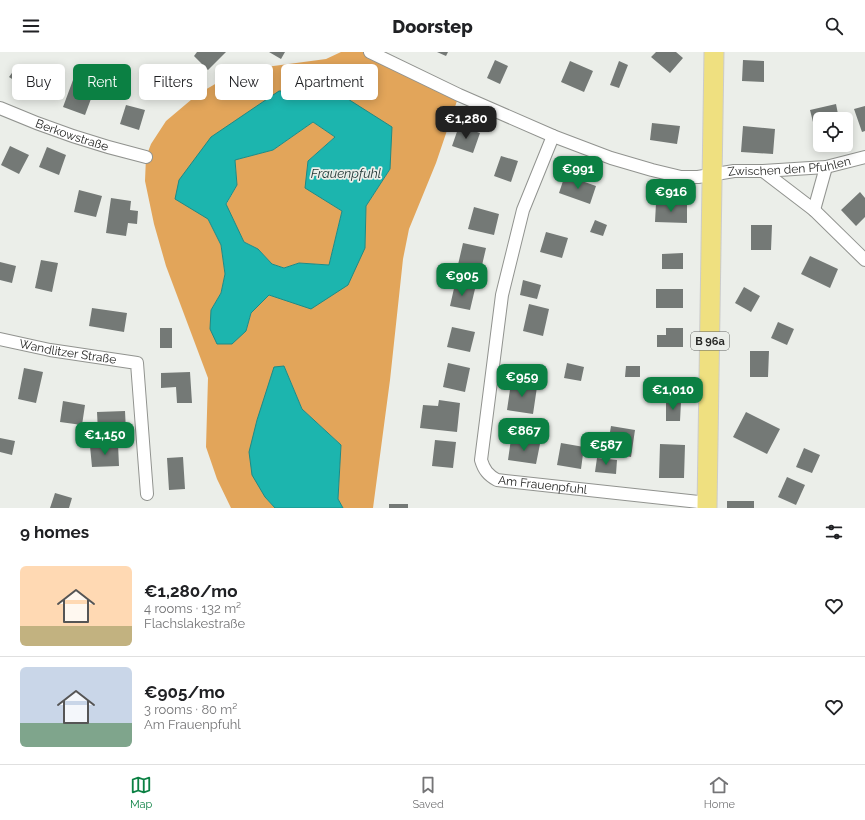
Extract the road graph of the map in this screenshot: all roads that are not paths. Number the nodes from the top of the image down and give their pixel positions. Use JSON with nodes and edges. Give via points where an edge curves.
{"nodes":[{"id":1,"x":370,"y":52,"type":"edge"},
{"id":2,"x":714,"y":52,"type":"edge"},
{"id":3,"x":0,"y":108,"type":"edge"},
{"id":4,"x":553,"y":136,"type":"junction"},
{"id":5,"x":146,"y":157,"type":"dead end"},
{"id":6,"x":865,"y":157,"type":"edge"},
{"id":7,"x":826,"y":167,"type":"junction"},
{"id":8,"x":763,"y":171,"type":"junction"},
{"id":9,"x":712,"y":174,"type":"junction"},
{"id":10,"x":814,"y":210,"type":"junction"},
{"id":11,"x":865,"y":260,"type":"edge"},
{"id":12,"x":0,"y":339,"type":"edge"},
{"id":13,"x":147,"y":494,"type":"dead end"},
{"id":14,"x":707,"y":506,"type":"edge"}],
"edges":[{"from":1,"to":4,"type":"street","name":"Zwischen den Pfuhlen"},
{"from":2,"to":9,"type":"main road","number":"B 96a"},
{"from":3,"to":5,"type":"street","name":"Berkowstraße","via":[[63,134]]},
{"from":4,"to":9,"type":"street","name":"Zwischen den Pfuhlen","via":[[652,170],[684,177]]},
{"from":4,"to":14,"type":"street","name":"Am Frauenpfuhl","via":[[524,210],[502,295],[481,460],[483,469],[497,480]]},
{"from":6,"to":7,"type":"street","name":"Zwischen den Pfuhlen"},
{"from":7,"to":8,"type":"street","name":"Zwischen den Pfuhlen"},
{"from":7,"to":10,"type":"street"},
{"from":8,"to":9,"type":"street","name":"Zwischen den Pfuhlen"},
{"from":8,"to":10,"type":"street"},
{"from":9,"to":14,"type":"main road","number":"B 96a"},
{"from":10,"to":11,"type":"street"},
{"from":12,"to":13,"type":"street","name":"Wandlitzer Straße","via":[[50,350],[137,363]]}]}
